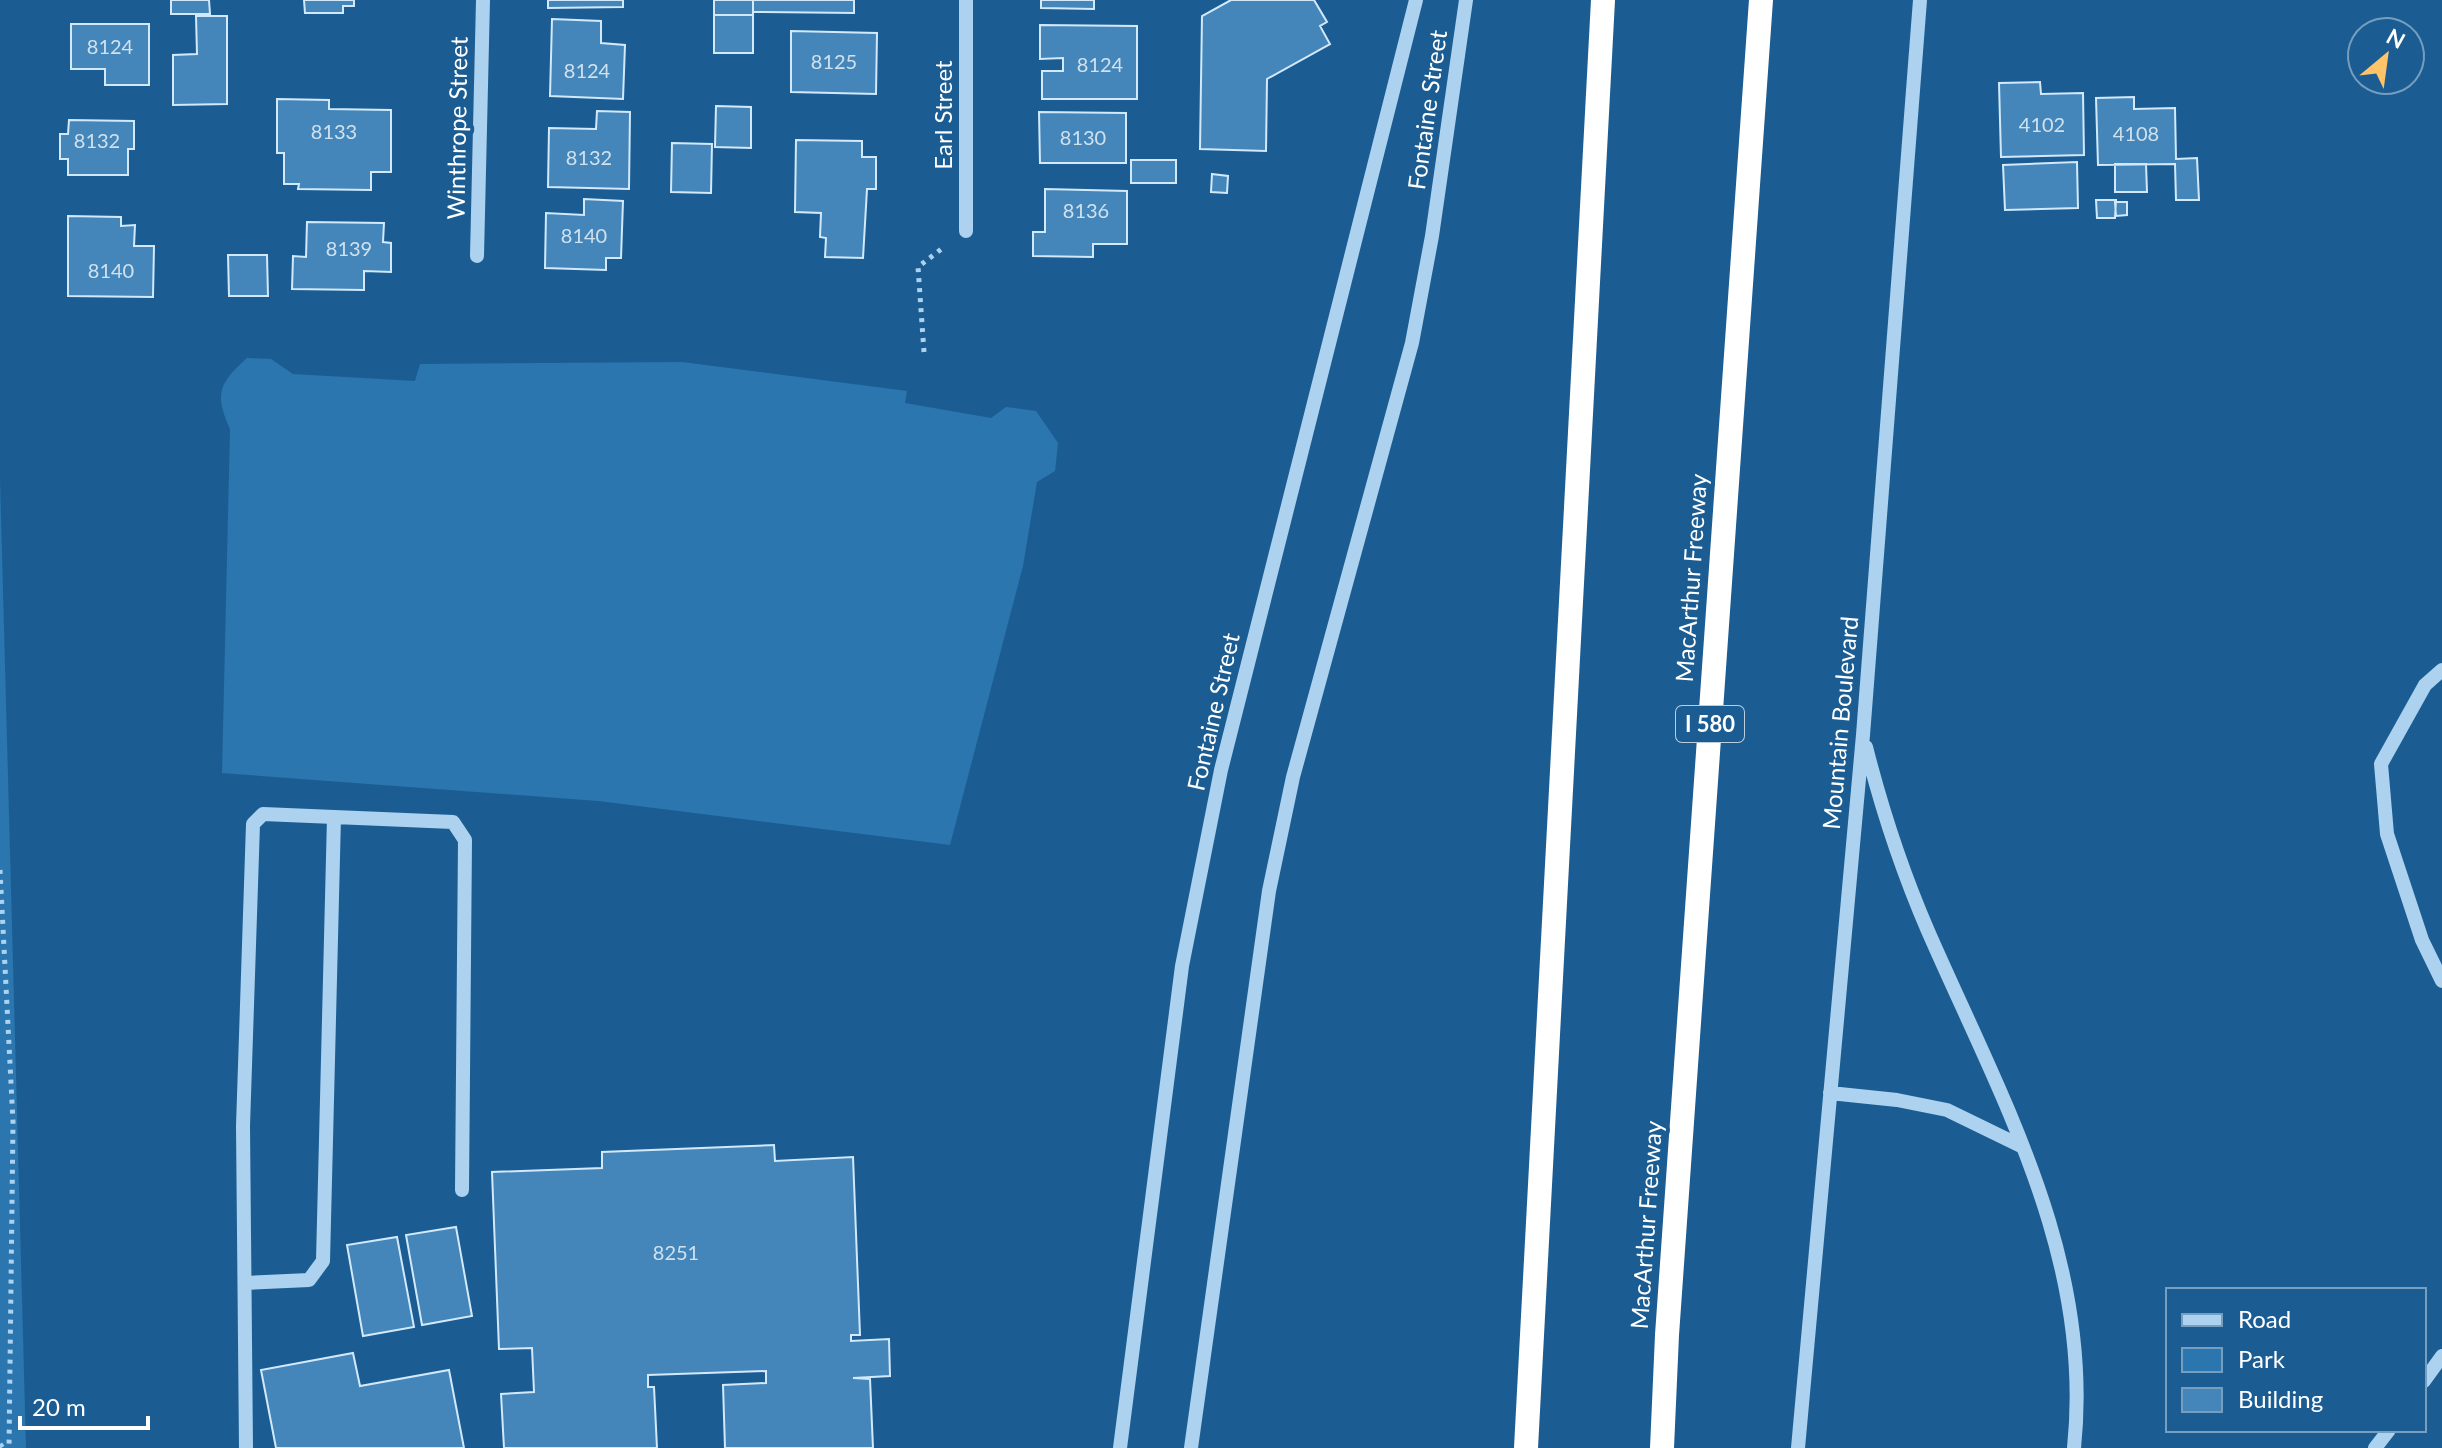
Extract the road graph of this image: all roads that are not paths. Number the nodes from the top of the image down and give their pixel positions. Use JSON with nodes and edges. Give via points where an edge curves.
{"nodes":[{"id":1,"x":483,"y":0,"type":"edge"},
{"id":2,"x":966,"y":0,"type":"edge"},
{"id":3,"x":1416,"y":0,"type":"edge"},
{"id":4,"x":1466,"y":0,"type":"edge"},
{"id":5,"x":1603,"y":0,"type":"edge"},
{"id":6,"x":1761,"y":0,"type":"edge"},
{"id":7,"x":1920,"y":0,"type":"edge"},
{"id":8,"x":966,"y":231,"type":"dead end"},
{"id":9,"x":477,"y":256,"type":"dead end"},
{"id":10,"x":2442,"y":670,"type":"edge"},
{"id":11,"x":1863,"y":735,"type":"junction"},
{"id":12,"x":334,"y":817,"type":"junction"},
{"id":13,"x":2442,"y":981,"type":"edge"},
{"id":14,"x":1830,"y":1093,"type":"junction"},
{"id":15,"x":2023,"y":1147,"type":"junction"},
{"id":16,"x":462,"y":1190,"type":"dead end"},
{"id":17,"x":245,"y":1283,"type":"junction"},
{"id":18,"x":2442,"y":1356,"type":"edge"},
{"id":19,"x":2426,"y":1378,"type":"edge"},
{"id":20,"x":2387,"y":1432,"type":"edge"},
{"id":21,"x":246,"y":1448,"type":"edge"},
{"id":22,"x":1120,"y":1448,"type":"edge"},
{"id":23,"x":1191,"y":1448,"type":"edge"},
{"id":24,"x":1526,"y":1448,"type":"edge"},
{"id":25,"x":1662,"y":1448,"type":"edge"},
{"id":26,"x":1798,"y":1448,"type":"edge"},
{"id":27,"x":2074,"y":1448,"type":"edge"},
{"id":28,"x":2375,"y":1448,"type":"edge"}],
"edges":[{"from":1,"to":9,"type":"street","name":"Winthrope Street"},
{"from":2,"to":8,"type":"street","name":"Earl Street"},
{"from":3,"to":22,"type":"street","name":"Fontaine Street","via":[[1221,770],[1182,966]]},
{"from":4,"to":23,"type":"street","name":"Fontaine Street","via":[[1412,343],[1297,762],[1269,891]]},
{"from":5,"to":24,"type":"highway"},
{"from":6,"to":25,"type":"highway","name":"MacArthur Freeway","number":"I 580"},
{"from":7,"to":11,"type":"street","name":"Mountain Boulevard"},
{"from":10,"to":13,"type":"street","via":[[2425,685],[2381,764],[2387,834],[2422,940]]},
{"from":11,"to":14,"type":"street","name":"Mountain Boulevard"},
{"from":11,"to":15,"type":"street","via":[[1903,868]]},
{"from":12,"to":16,"type":"street","via":[[453,822],[465,840]]},
{"from":12,"to":17,"type":"street","via":[[323,1261],[309,1280]]},
{"from":12,"to":17,"type":"street","via":[[263,814],[253,824],[243,1126]]},
{"from":14,"to":15,"type":"street","via":[[1947,1110]]},
{"from":14,"to":26,"type":"street","name":"Mountain Boulevard"},
{"from":15,"to":27,"type":"street","via":[[2067,1285],[2079,1399]]},
{"from":17,"to":21,"type":"street"},
{"from":18,"to":19,"type":"street"},
{"from":20,"to":28,"type":"street"}]}
